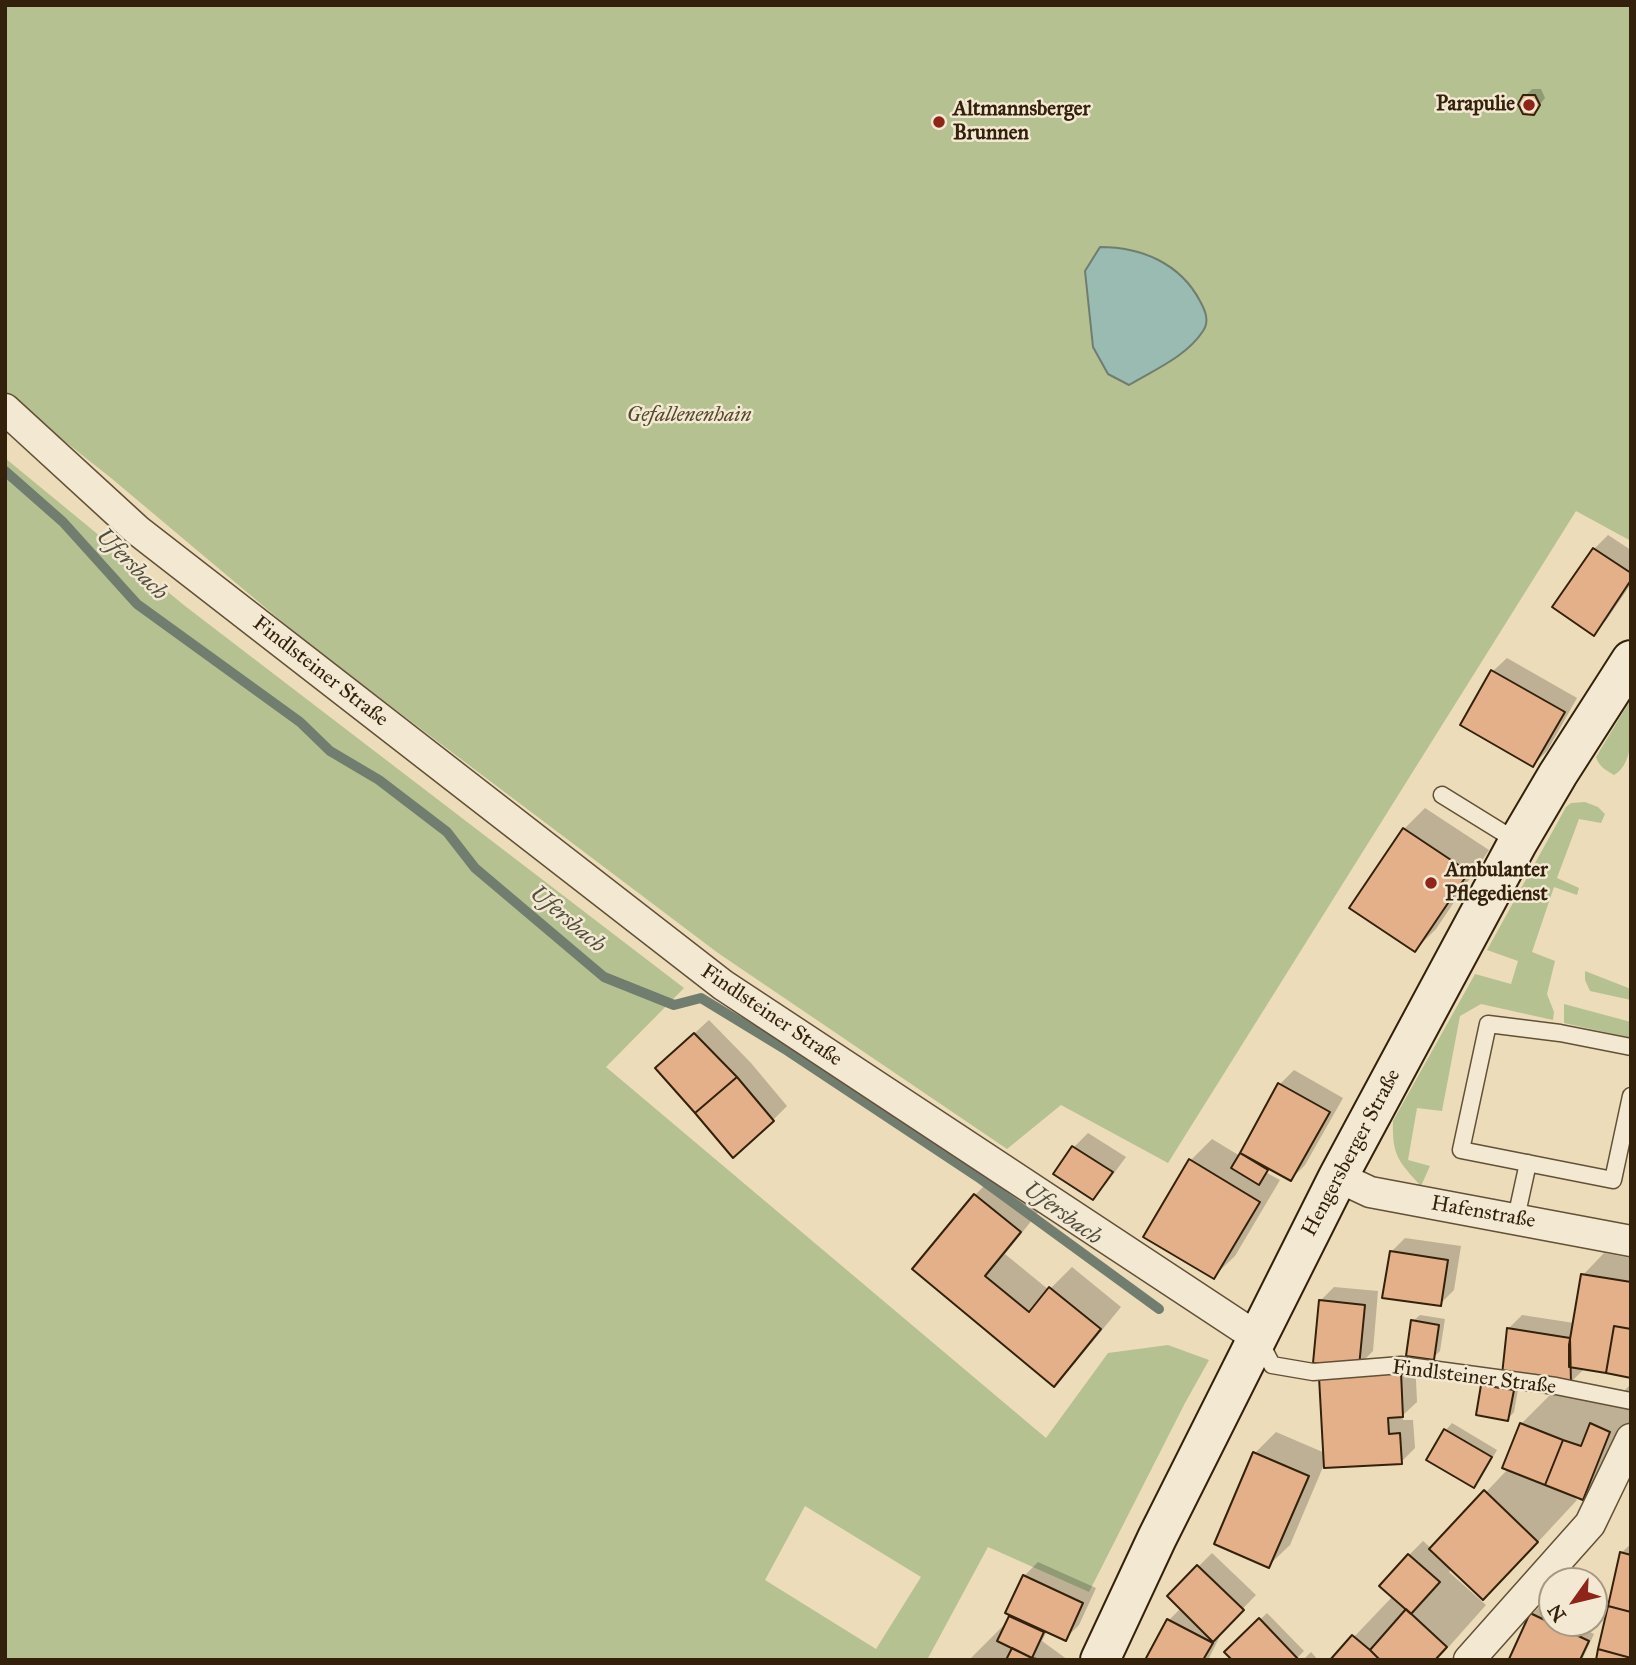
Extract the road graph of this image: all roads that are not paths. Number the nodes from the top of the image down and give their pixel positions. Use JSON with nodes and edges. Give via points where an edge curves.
{"nodes":[{"id":1,"x":5,"y":409,"type":"edge"},
{"id":2,"x":1631,"y":660,"type":"edge"},
{"id":3,"x":1442,"y":795,"type":"dead end"},
{"id":4,"x":1518,"y":842,"type":"junction"},
{"id":5,"x":1631,"y":1046,"type":"edge"},
{"id":6,"x":1631,"y":1096,"type":"edge"},
{"id":7,"x":1532,"y":1164,"type":"junction"},
{"id":8,"x":1338,"y":1177,"type":"junction"},
{"id":9,"x":1520,"y":1219,"type":"junction"},
{"id":10,"x":1631,"y":1241,"type":"edge"},
{"id":11,"x":1258,"y":1338,"type":"junction"},
{"id":12,"x":1631,"y":1401,"type":"edge"},
{"id":13,"x":1631,"y":1440,"type":"edge"},
{"id":14,"x":1100,"y":1660,"type":"edge"},
{"id":15,"x":1469,"y":1660,"type":"edge"}],
"edges":[{"from":1,"to":11,"type":"street","name":"Findlsteiner Straße","via":[[137,530],[723,985]]},
{"from":2,"to":4,"type":"main road","name":"Hengersberger Straße"},
{"from":3,"to":4,"type":"lane"},
{"from":4,"to":8,"type":"main road","name":"Hengersberger Straße"},
{"from":5,"to":7,"type":"lane","via":[[1488,1024],[1461,1150]]},
{"from":6,"to":7,"type":"lane","via":[[1612,1180]]},
{"from":7,"to":9,"type":"lane"},
{"from":8,"to":9,"type":"street","name":"Hafenstraße","via":[[1370,1192]]},
{"from":8,"to":11,"type":"main road","name":"Hengersberger Straße"},
{"from":9,"to":10,"type":"street","name":"Hafenstraße"},
{"from":11,"to":12,"type":"lane","name":"Findlsteiner Straße","via":[[1272,1365],[1300,1370],[1401,1365]]},
{"from":11,"to":14,"type":"main road","name":"Hengersberger Straße"},
{"from":13,"to":15,"type":"street","via":[[1590,1524]]}]}
